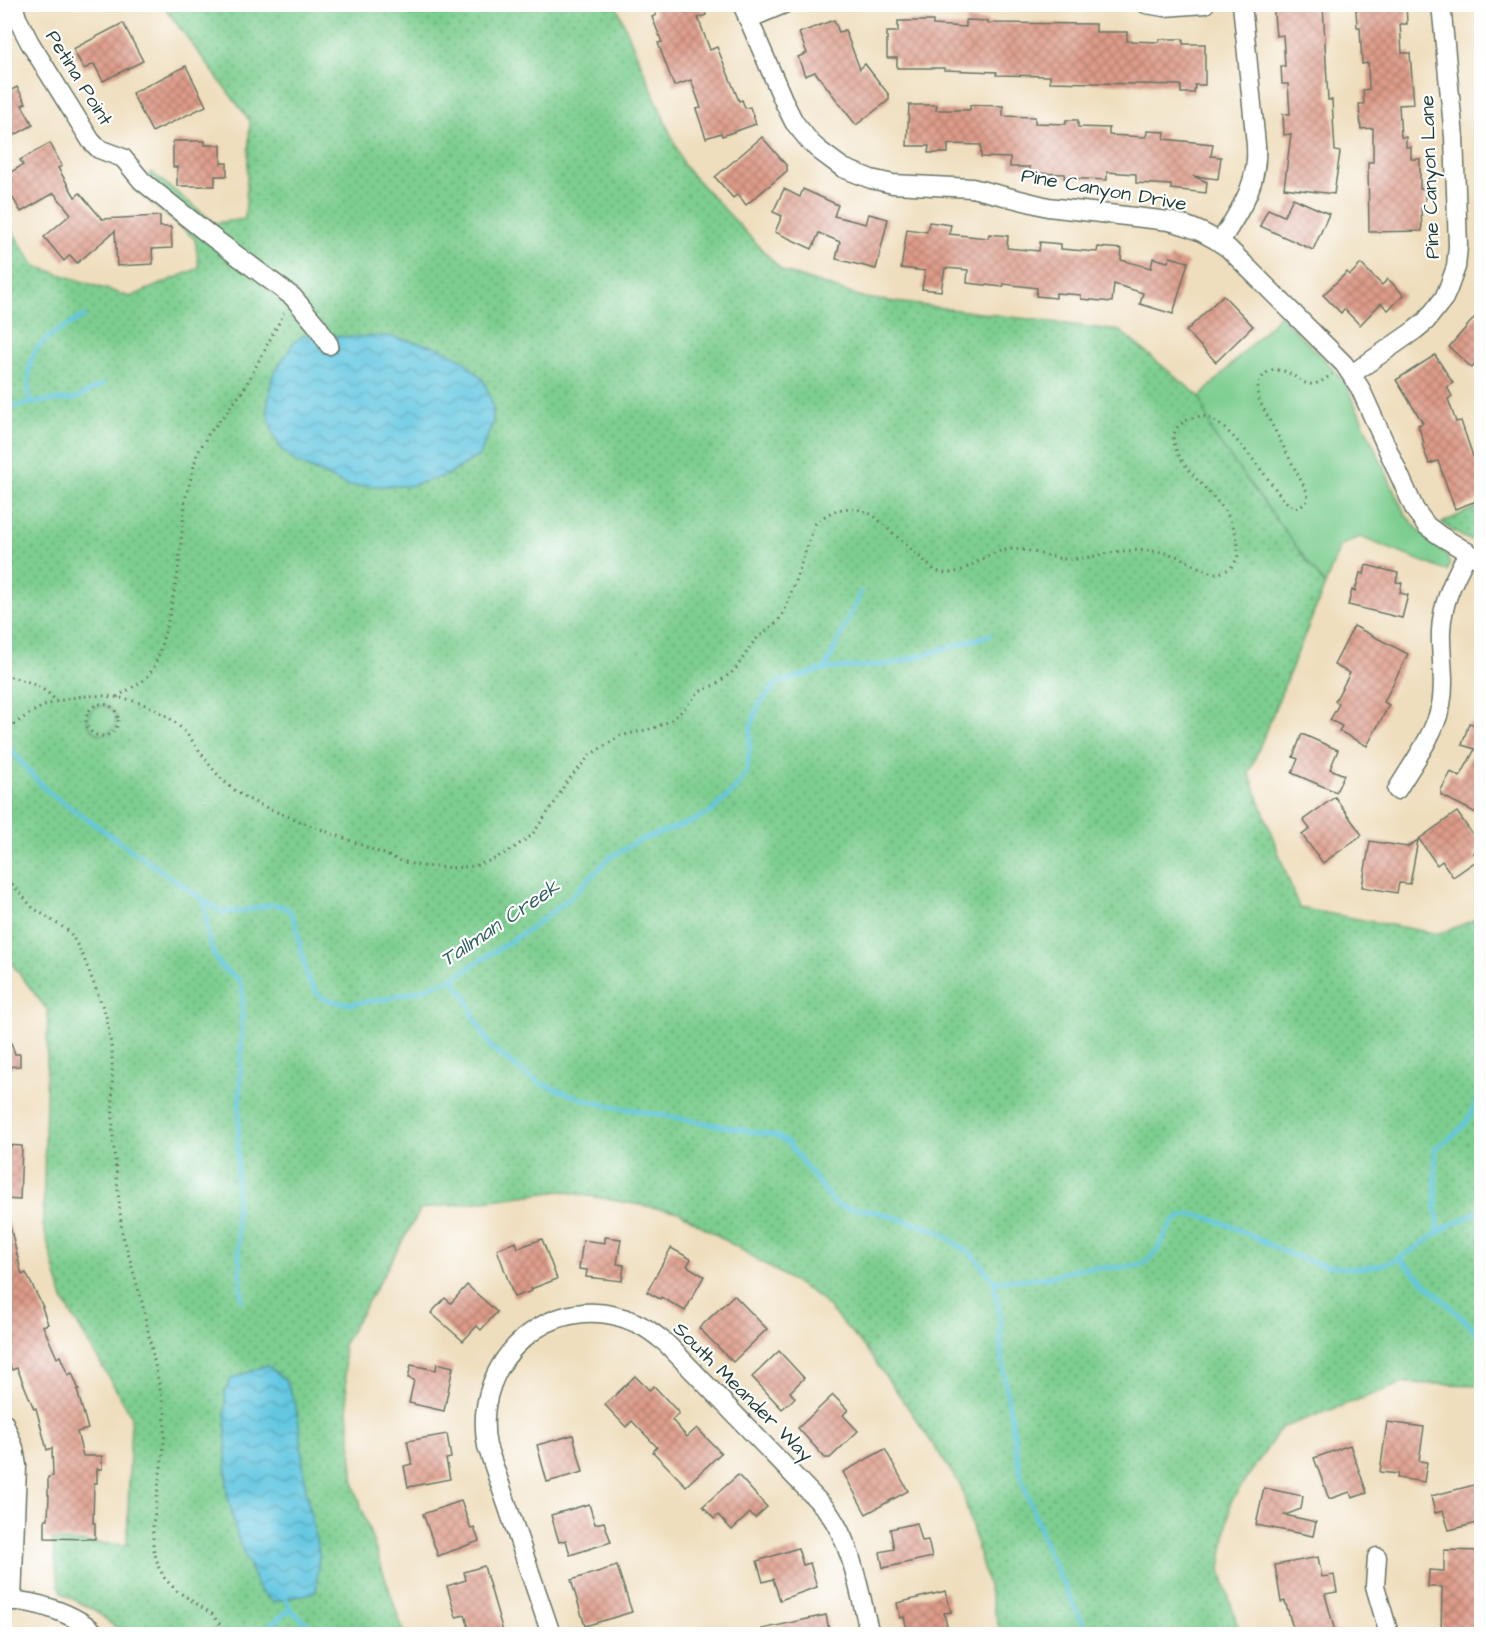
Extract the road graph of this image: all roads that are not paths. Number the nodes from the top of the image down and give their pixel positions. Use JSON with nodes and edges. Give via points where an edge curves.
{"nodes":[{"id":1,"x":13,"y":4,"type":"edge"},
{"id":2,"x":784,"y":4,"type":"edge"},
{"id":3,"x":1146,"y":4,"type":"edge"},
{"id":4,"x":1205,"y":4,"type":"edge"},
{"id":5,"x":1242,"y":4,"type":"edge"},
{"id":6,"x":1441,"y":4,"type":"edge"},
{"id":7,"x":745,"y":12,"type":"edge"},
{"id":8,"x":1220,"y":242,"type":"junction"},
{"id":9,"x":329,"y":345,"type":"dead end"},
{"id":10,"x":1344,"y":373,"type":"junction"},
{"id":11,"x":1477,"y":556,"type":"edge"},
{"id":12,"x":1397,"y":790,"type":"dead end"},
{"id":13,"x":4,"y":1423,"type":"edge"},
{"id":14,"x":1377,"y":1557,"type":"dead end"},
{"id":15,"x":8,"y":1601,"type":"edge"},
{"id":16,"x":96,"y":1635,"type":"edge"},
{"id":17,"x":551,"y":1635,"type":"edge"},
{"id":18,"x":870,"y":1635,"type":"edge"},
{"id":19,"x":1389,"y":1635,"type":"edge"}],
"edges":[{"from":1,"to":9,"type":"street","name":"Petina Point","via":[[30,43],[91,141],[99,149],[123,158],[142,181],[293,297]]},
{"from":2,"to":7,"type":"street"},
{"from":3,"to":4,"type":"street"},
{"from":5,"to":8,"type":"street","via":[[1256,165],[1249,192]]},
{"from":6,"to":10,"type":"street","name":"Pine Canyon Lane","via":[[1454,137],[1456,267],[1444,298],[1426,321]]},
{"from":7,"to":8,"type":"street","name":"Pine Canyon Drive","via":[[794,122],[811,143],[849,171],[893,184],[972,188],[1048,207],[1169,221]]},
{"from":8,"to":10,"type":"street","name":"Pine Canyon Drive","via":[[1344,364]]},
{"from":10,"to":11,"type":"street","name":"Pine Canyon Drive","via":[[1360,388],[1415,510],[1427,526],[1451,544]]},
{"from":11,"to":12,"type":"street","via":[[1451,588],[1444,609],[1443,691],[1438,717]]},
{"from":13,"to":15,"type":"street","via":[[17,1466]]},
{"from":14,"to":19,"type":"street","via":[[1375,1586]]},
{"from":15,"to":16,"type":"street","via":[[36,1604],[65,1614]]},
{"from":17,"to":18,"type":"street","name":"South Meander Way","via":[[487,1446],[485,1408],[497,1372],[521,1340],[558,1318],[597,1314],[636,1323],[667,1344],[826,1509],[843,1539]]}]}
